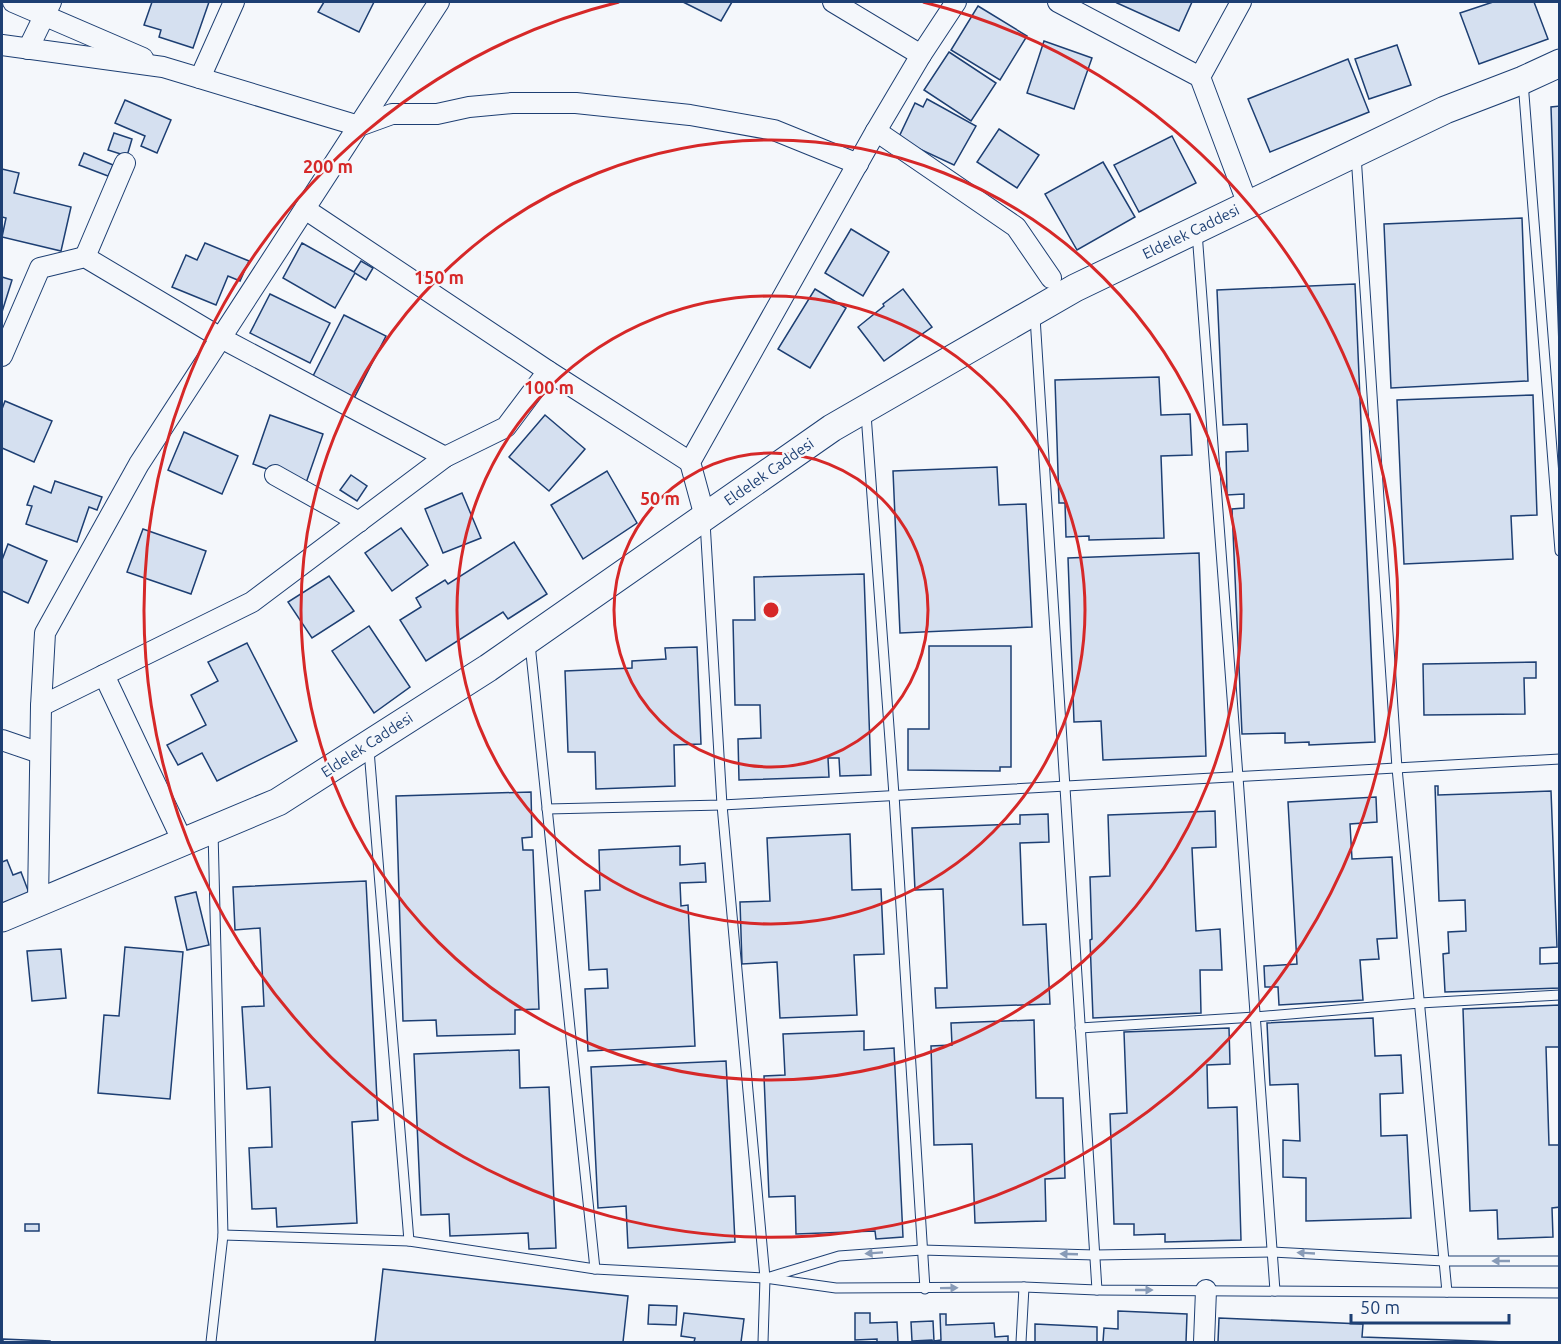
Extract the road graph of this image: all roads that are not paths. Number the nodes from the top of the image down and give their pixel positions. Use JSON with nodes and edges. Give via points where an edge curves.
{"nodes":[{"id":1,"x":13,"y":2,"type":"edge"},
{"id":2,"x":234,"y":2,"type":"edge"},
{"id":3,"x":439,"y":2,"type":"edge"},
{"id":4,"x":833,"y":2,"type":"edge"},
{"id":5,"x":956,"y":2,"type":"edge"},
{"id":6,"x":1058,"y":2,"type":"edge"},
{"id":7,"x":1241,"y":2,"type":"edge"},
{"id":8,"x":48,"y":8,"type":"edge"},
{"id":9,"x":2,"y":45,"type":"edge"},
{"id":10,"x":28,"y":49,"type":"junction"},
{"id":11,"x":921,"y":55,"type":"junction"},
{"id":12,"x":1560,"y":63,"type":"edge"},
{"id":13,"x":163,"y":67,"type":"junction"},
{"id":14,"x":1200,"y":77,"type":"junction"},
{"id":15,"x":200,"y":78,"type":"junction"},
{"id":16,"x":1523,"y":80,"type":"junction"},
{"id":17,"x":359,"y":126,"type":"junction"},
{"id":18,"x":876,"y":131,"type":"junction"},
{"id":19,"x":1356,"y":152,"type":"junction"},
{"id":20,"x":125,"y":164,"type":"dead end"},
{"id":21,"x":858,"y":164,"type":"junction"},
{"id":22,"x":1248,"y":205,"type":"junction"},
{"id":23,"x":305,"y":209,"type":"junction"},
{"id":24,"x":1197,"y":230,"type":"junction"},
{"id":25,"x":85,"y":257,"type":"junction"},
{"id":26,"x":1051,"y":278,"type":"dead end"},
{"id":27,"x":1034,"y":312,"type":"junction"},
{"id":28,"x":221,"y":338,"type":"junction"},
{"id":29,"x":2,"y":356,"type":"edge"},
{"id":30,"x":548,"y":371,"type":"junction"},
{"id":31,"x":865,"y":409,"type":"junction"},
{"id":32,"x":445,"y":458,"type":"junction"},
{"id":33,"x":690,"y":462,"type":"junction"},
{"id":34,"x":275,"y":475,"type":"dead end"},
{"id":35,"x":705,"y":517,"type":"junction"},
{"id":36,"x":359,"y":522,"type":"junction"},
{"id":37,"x":1560,"y":551,"type":"edge"},
{"id":38,"x":529,"y":639,"type":"junction"},
{"id":39,"x":104,"y":675,"type":"junction"},
{"id":40,"x":41,"y":706,"type":"junction"},
{"id":41,"x":2,"y":740,"type":"edge"},
{"id":42,"x":368,"y":744,"type":"junction"},
{"id":43,"x":40,"y":753,"type":"junction"},
{"id":44,"x":1560,"y":759,"type":"edge"},
{"id":45,"x":1397,"y":768,"type":"junction"},
{"id":46,"x":1239,"y":777,"type":"junction"},
{"id":47,"x":1064,"y":786,"type":"junction"},
{"id":48,"x":894,"y":795,"type":"junction"},
{"id":49,"x":722,"y":805,"type":"junction"},
{"id":50,"x":547,"y":809,"type":"junction"},
{"id":51,"x":213,"y":829,"type":"junction"},
{"id":52,"x":183,"y":842,"type":"junction"},
{"id":53,"x":38,"y":903,"type":"junction"},
{"id":54,"x":2,"y":918,"type":"edge"},
{"id":55,"x":1560,"y":995,"type":"edge"},
{"id":56,"x":1419,"y":1003,"type":"junction"},
{"id":57,"x":1256,"y":1017,"type":"junction"},
{"id":58,"x":1080,"y":1028,"type":"junction"},
{"id":59,"x":223,"y":1235,"type":"junction"},
{"id":60,"x":409,"y":1241,"type":"junction"},
{"id":61,"x":922,"y":1250,"type":"junction"},
{"id":62,"x":1272,"y":1252,"type":"junction"},
{"id":63,"x":1095,"y":1255,"type":"junction"},
{"id":64,"x":1444,"y":1261,"type":"junction"},
{"id":65,"x":1560,"y":1261,"type":"edge"},
{"id":66,"x":595,"y":1269,"type":"junction"},
{"id":67,"x":765,"y":1278,"type":"junction"},
{"id":68,"x":1024,"y":1287,"type":"junction"},
{"id":69,"x":925,"y":1288,"type":"junction"},
{"id":70,"x":1097,"y":1290,"type":"junction"},
{"id":71,"x":1206,"y":1290,"type":"junction"},
{"id":72,"x":1275,"y":1291,"type":"junction"},
{"id":73,"x":1447,"y":1292,"type":"junction"},
{"id":74,"x":1560,"y":1293,"type":"edge"},
{"id":75,"x":211,"y":1342,"type":"edge"},
{"id":76,"x":763,"y":1342,"type":"edge"},
{"id":77,"x":1021,"y":1342,"type":"edge"},
{"id":78,"x":1204,"y":1342,"type":"edge"}],
"edges":[{"from":1,"to":8,"type":"street"},
{"from":2,"to":15,"type":"street"},
{"from":3,"to":17,"type":"street"},
{"from":4,"to":11,"type":"street"},
{"from":5,"to":11,"type":"street"},
{"from":6,"to":14,"type":"street"},
{"from":7,"to":14,"type":"street"},
{"from":8,"to":10,"type":"street"},
{"from":8,"to":13,"type":"street"},
{"from":9,"to":10,"type":"street"},
{"from":10,"to":13,"type":"street"},
{"from":11,"to":18,"type":"street"},
{"from":12,"to":16,"type":"street","name":"Eldelek Caddesi"},
{"from":13,"to":15,"type":"street"},
{"from":14,"to":22,"type":"street"},
{"from":15,"to":17,"type":"street"},
{"from":16,"to":19,"type":"street","name":"Eldelek Caddesi"},
{"from":16,"to":37,"type":"lane"},
{"from":17,"to":21,"type":"street","via":[[392,114],[437,114],[512,103],[576,103],[690,115],[774,130]]},
{"from":17,"to":23,"type":"street"},
{"from":18,"to":21,"type":"street"},
{"from":18,"to":26,"type":"street","via":[[1016,227]]},
{"from":19,"to":22,"type":"street","name":"Eldelek Caddesi"},
{"from":19,"to":45,"type":"lane"},
{"from":20,"to":25,"type":"street"},
{"from":21,"to":33,"type":"street"},
{"from":22,"to":24,"type":"street","name":"Eldelek Caddesi"},
{"from":23,"to":28,"type":"street"},
{"from":23,"to":30,"type":"street"},
{"from":24,"to":27,"type":"street","name":"Eldelek Caddesi","via":[[1075,288]]},
{"from":24,"to":46,"type":"lane"},
{"from":25,"to":28,"type":"street"},
{"from":25,"to":29,"type":"street","via":[[40,268]]},
{"from":27,"to":31,"type":"street","name":"Eldelek Caddesi"},
{"from":27,"to":47,"type":"lane"},
{"from":28,"to":32,"type":"street"},
{"from":28,"to":40,"type":"street","via":[[140,464],[45,633]]},
{"from":30,"to":32,"type":"street","via":[[506,427]]},
{"from":30,"to":33,"type":"street"},
{"from":31,"to":35,"type":"street","name":"Eldelek Caddesi"},
{"from":31,"to":48,"type":"lane"},
{"from":32,"to":36,"type":"street"},
{"from":33,"to":35,"type":"street"},
{"from":34,"to":36,"type":"street"},
{"from":35,"to":38,"type":"street","name":"Eldelek Caddesi"},
{"from":35,"to":49,"type":"lane"},
{"from":36,"to":39,"type":"street","via":[[252,602]]},
{"from":38,"to":42,"type":"street","name":"Eldelek Caddesi"},
{"from":38,"to":50,"type":"lane"},
{"from":39,"to":40,"type":"street"},
{"from":39,"to":52,"type":"street"},
{"from":40,"to":43,"type":"street"},
{"from":41,"to":43,"type":"street"},
{"from":42,"to":51,"type":"street","name":"Eldelek Caddesi","via":[[278,802]]},
{"from":42,"to":60,"type":"lane"},
{"from":43,"to":53,"type":"street"},
{"from":44,"to":45,"type":"lane"},
{"from":45,"to":46,"type":"lane"},
{"from":45,"to":56,"type":"lane"},
{"from":46,"to":47,"type":"lane"},
{"from":46,"to":57,"type":"lane"},
{"from":47,"to":48,"type":"lane"},
{"from":47,"to":58,"type":"lane"},
{"from":48,"to":49,"type":"lane"},
{"from":48,"to":61,"type":"lane"},
{"from":49,"to":50,"type":"lane"},
{"from":49,"to":67,"type":"lane"},
{"from":50,"to":66,"type":"lane"},
{"from":51,"to":52,"type":"street","name":"Eldelek Caddesi"},
{"from":51,"to":59,"type":"lane"},
{"from":52,"to":53,"type":"street","name":"Eldelek Caddesi"},
{"from":53,"to":54,"type":"street","name":"Eldelek Caddesi"},
{"from":55,"to":56,"type":"lane"},
{"from":56,"to":57,"type":"lane"},
{"from":56,"to":64,"type":"lane"},
{"from":57,"to":58,"type":"lane"},
{"from":57,"to":62,"type":"lane"},
{"from":58,"to":63,"type":"lane"},
{"from":59,"to":60,"type":"lane"},
{"from":59,"to":75,"type":"lane"},
{"from":60,"to":66,"type":"lane"},
{"from":63,"to":61,"type":"lane","one_way":true},
{"from":61,"to":67,"type":"lane","one_way":true,"via":[[839,1256]]},
{"from":61,"to":69,"type":"lane"},
{"from":62,"to":63,"type":"lane"},
{"from":64,"to":62,"type":"lane","one_way":true},
{"from":62,"to":72,"type":"lane"},
{"from":63,"to":70,"type":"lane"},
{"from":65,"to":64,"type":"lane","one_way":true},
{"from":64,"to":73,"type":"lane"},
{"from":66,"to":67,"type":"lane"},
{"from":67,"to":69,"type":"lane","via":[[836,1288]]},
{"from":67,"to":76,"type":"lane"},
{"from":69,"to":68,"type":"lane","one_way":true},
{"from":68,"to":70,"type":"lane"},
{"from":68,"to":77,"type":"lane"},
{"from":70,"to":71,"type":"lane","one_way":true},
{"from":71,"to":72,"type":"lane"},
{"from":71,"to":78,"type":"street"},
{"from":72,"to":73,"type":"lane"},
{"from":73,"to":74,"type":"lane"}]}
